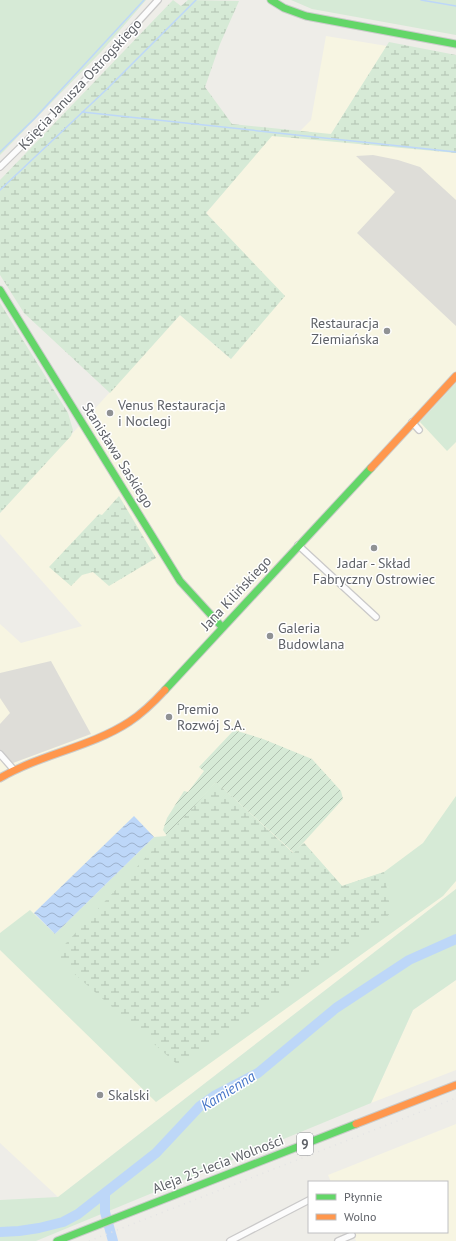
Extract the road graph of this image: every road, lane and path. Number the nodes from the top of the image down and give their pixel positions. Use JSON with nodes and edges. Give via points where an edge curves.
{"nodes":[{"id":1,"x":158,"y":0,"type":"edge"},
{"id":2,"x":271,"y":0,"type":"edge"},
{"id":3,"x":456,"y":44,"type":"edge"},
{"id":4,"x":0,"y":167,"type":"edge"},
{"id":5,"x":0,"y":290,"type":"edge"},
{"id":6,"x":456,"y":376,"type":"edge"},
{"id":7,"x":412,"y":422,"type":"junction"},
{"id":8,"x":419,"y":430,"type":"dead end"},
{"id":9,"x":298,"y":545,"type":"junction"},
{"id":10,"x":376,"y":617,"type":"dead end"},
{"id":11,"x":222,"y":627,"type":"junction"},
{"id":12,"x":0,"y":754,"type":"edge"},
{"id":13,"x":14,"y":770,"type":"junction"},
{"id":14,"x":0,"y":778,"type":"edge"},
{"id":15,"x":456,"y":1085,"type":"edge"},
{"id":16,"x":308,"y":1201,"type":"edge"},
{"id":17,"x":351,"y":1233,"type":"edge"},
{"id":18,"x":57,"y":1241,"type":"edge"},
{"id":19,"x":230,"y":1241,"type":"edge"},
{"id":20,"x":338,"y":1241,"type":"edge"},
{"id":21,"x":354,"y":1241,"type":"edge"}],
"edges":[{"from":1,"to":4,"type":"street","name":"Księcia Janusza Ostrogskiego","via":[[53,115]]},
{"from":2,"to":3,"type":"street","via":[[306,16]]},
{"from":5,"to":11,"type":"street","name":"Stanisława Saskiego","via":[[180,581]]},
{"from":6,"to":7,"type":"street","name":"Jana Kilińskiego"},
{"from":7,"to":8,"type":"street"},
{"from":7,"to":9,"type":"street","name":"Jana Kilińskiego"},
{"from":9,"to":10,"type":"street"},
{"from":9,"to":11,"type":"street","name":"Jana Kilińskiego"},
{"from":11,"to":13,"type":"street","name":"Jana Kilińskiego","via":[[132,722],[110,734]]},
{"from":12,"to":13,"type":"street"},
{"from":13,"to":14,"type":"street","name":"Jana Kilińskiego"},
{"from":15,"to":18,"type":"street","name":"Aleja 25-lecia Wolności","number":"9"},
{"from":16,"to":19,"type":"street"},
{"from":17,"to":20,"type":"street"},
{"from":17,"to":21,"type":"street"}]}
